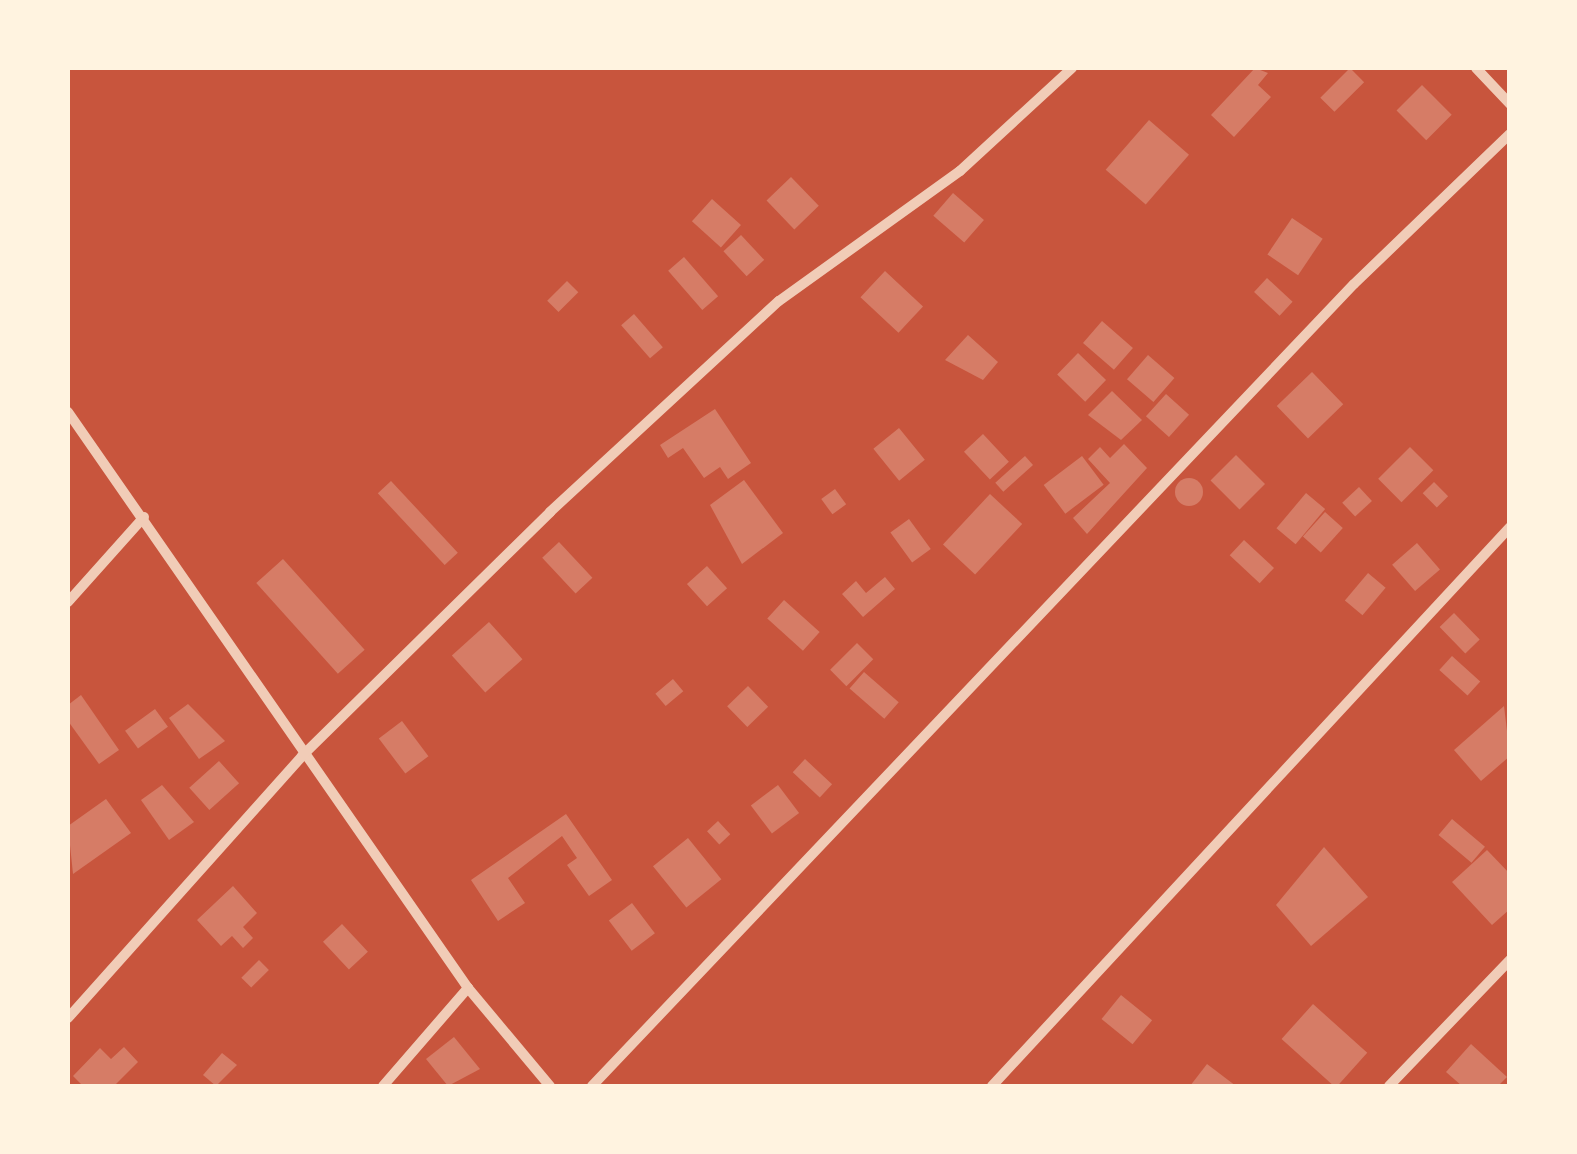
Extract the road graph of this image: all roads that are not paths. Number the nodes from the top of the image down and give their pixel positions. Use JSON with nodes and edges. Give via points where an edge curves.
{"nodes":[{"id":1,"x":1072,"y":68,"type":"edge"},
{"id":2,"x":1476,"y":68,"type":"edge"},
{"id":3,"x":1510,"y":104,"type":"edge"},
{"id":4,"x":1510,"y":134,"type":"edge"},
{"id":5,"x":68,"y":412,"type":"edge"},
{"id":6,"x":144,"y":517,"type":"junction"},
{"id":7,"x":1510,"y":527,"type":"edge"},
{"id":8,"x":68,"y":602,"type":"edge"},
{"id":9,"x":302,"y":756,"type":"junction"},
{"id":10,"x":1510,"y":960,"type":"edge"},
{"id":11,"x":468,"y":988,"type":"junction"},
{"id":12,"x":68,"y":1018,"type":"edge"},
{"id":13,"x":383,"y":1086,"type":"edge"},
{"id":14,"x":550,"y":1086,"type":"edge"},
{"id":15,"x":592,"y":1086,"type":"edge"},
{"id":16,"x":992,"y":1086,"type":"edge"},
{"id":17,"x":1389,"y":1086,"type":"edge"}],
"edges":[{"from":1,"to":9,"type":"street","via":[[960,171],[779,301]]},
{"from":2,"to":3,"type":"street"},
{"from":4,"to":15,"type":"street","via":[[1354,284]]},
{"from":5,"to":6,"type":"street"},
{"from":6,"to":8,"type":"street"},
{"from":6,"to":9,"type":"street"},
{"from":7,"to":16,"type":"street"},
{"from":9,"to":11,"type":"street"},
{"from":9,"to":12,"type":"street"},
{"from":10,"to":17,"type":"street"},
{"from":11,"to":13,"type":"street"},
{"from":11,"to":14,"type":"street"}]}
